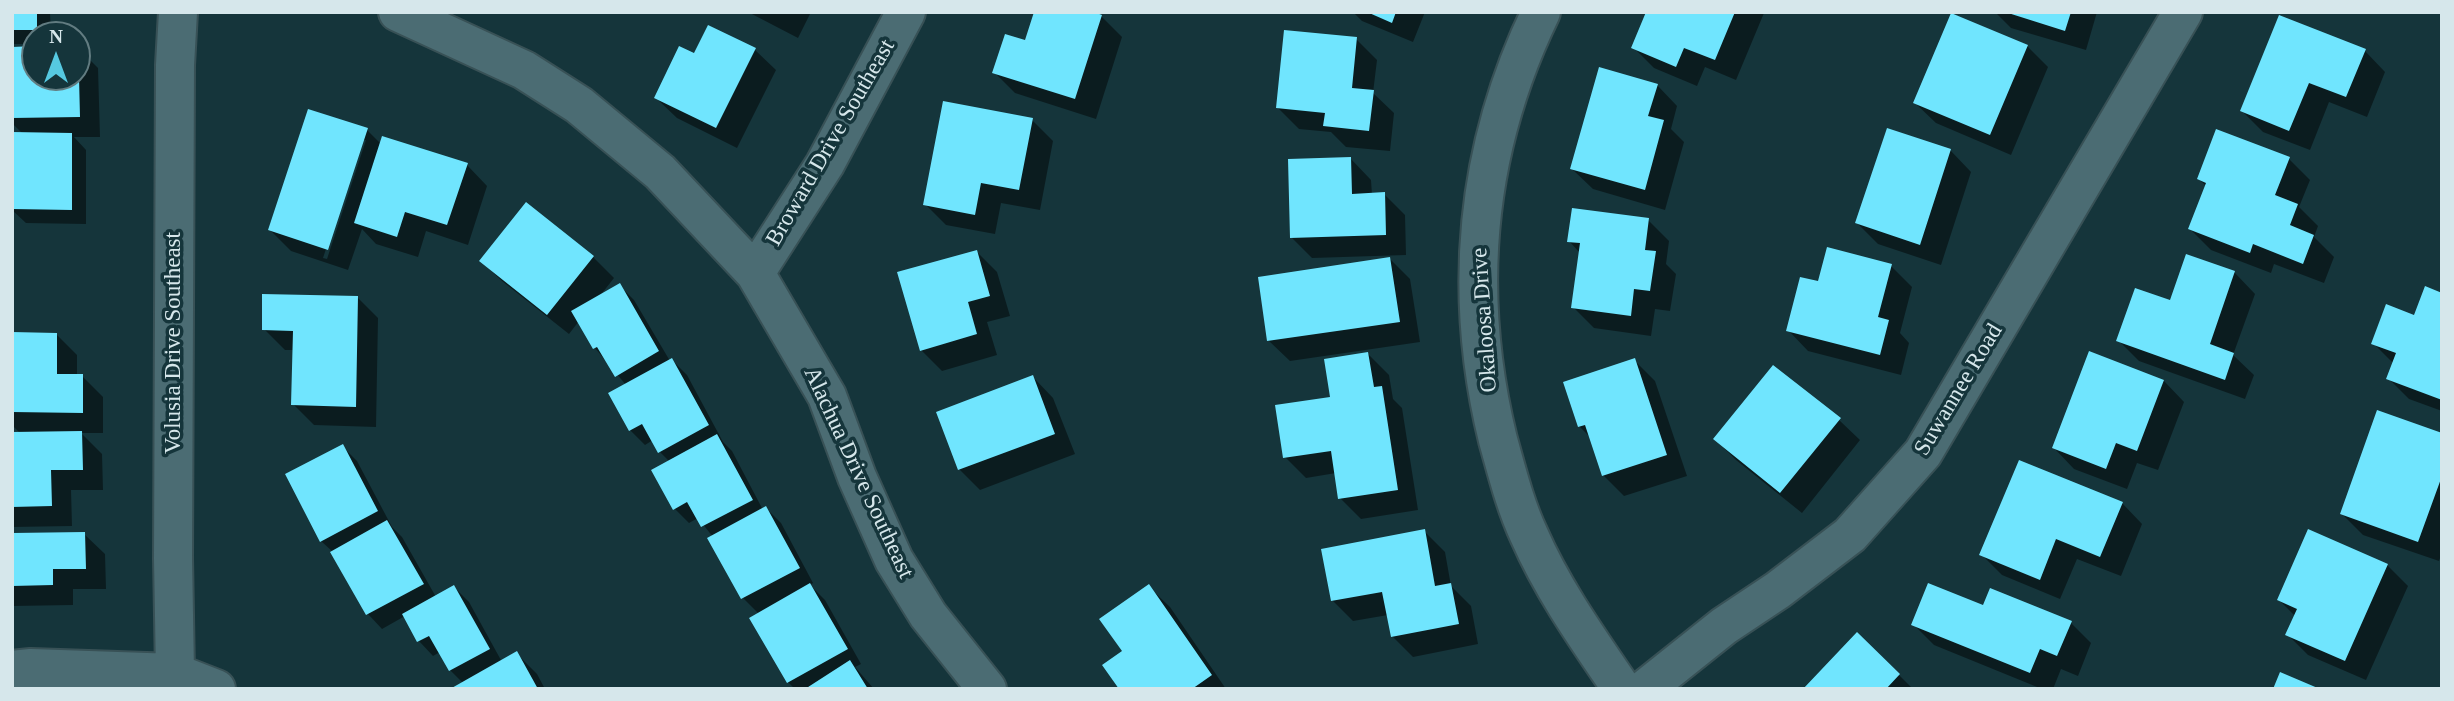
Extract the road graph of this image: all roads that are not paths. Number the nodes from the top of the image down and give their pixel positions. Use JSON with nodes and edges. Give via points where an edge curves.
{"nodes":[{"id":1,"x":178,"y":12,"type":"edge"},
{"id":2,"x":398,"y":12,"type":"edge"},
{"id":3,"x":906,"y":12,"type":"edge"},
{"id":4,"x":1541,"y":12,"type":"edge"},
{"id":5,"x":2183,"y":12,"type":"edge"},
{"id":6,"x":755,"y":273,"type":"junction"},
{"id":7,"x":12,"y":670,"type":"edge"},
{"id":8,"x":175,"y":673,"type":"junction"},
{"id":9,"x":216,"y":689,"type":"edge"},
{"id":10,"x":986,"y":689,"type":"edge"},
{"id":11,"x":1622,"y":689,"type":"edge"},
{"id":12,"x":1644,"y":689,"type":"edge"}],
"edges":[{"from":1,"to":8,"type":"street","name":"Volusia Drive Southeast"},
{"from":2,"to":6,"type":"street","name":"Alachua Drive Southeast","via":[[524,70],[579,105],[660,172]]},
{"from":3,"to":6,"type":"street","name":"Broward Drive Southeast","via":[[825,164]]},
{"from":4,"to":11,"type":"street","name":"Okaloosa Drive","via":[[1516,69],[1494,138],[1481,206],[1478,287],[1483,369],[1508,479],[1528,534],[1555,589]]},
{"from":5,"to":12,"type":"street","name":"Suwannee Road","via":[[1923,453],[1850,535]]},
{"from":6,"to":10,"type":"street","name":"Alachua Drive Southeast","via":[[827,396],[894,560],[928,615]]},
{"from":7,"to":8,"type":"street"},
{"from":8,"to":9,"type":"street"}]}
